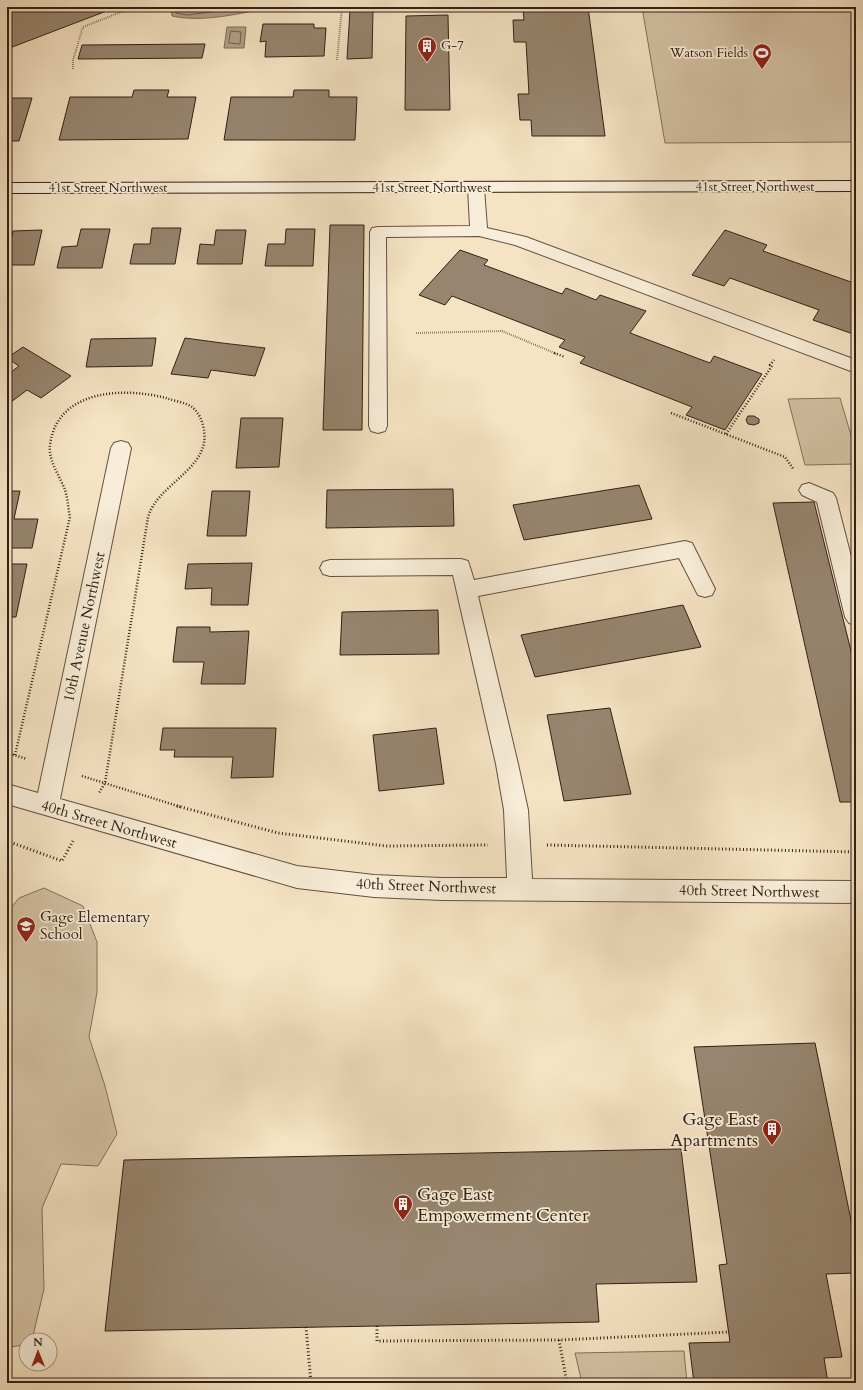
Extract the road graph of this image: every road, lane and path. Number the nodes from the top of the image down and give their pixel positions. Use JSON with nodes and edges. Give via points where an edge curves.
{"nodes":[{"id":1,"x":134,"y":7,"type":"edge"},
{"id":2,"x":342,"y":7,"type":"edge"},
{"id":3,"x":337,"y":60,"type":"dead end"},
{"id":4,"x":73,"y":69,"type":"dead end"},
{"id":5,"x":856,"y":186,"type":"edge"},
{"id":6,"x":7,"y":188,"type":"edge"},
{"id":7,"x":476,"y":188,"type":"junction"},
{"id":8,"x":479,"y":231,"type":"junction"},
{"id":9,"x":416,"y":333,"type":"dead end"},
{"id":10,"x":787,"y":341,"type":"junction"},
{"id":11,"x":565,"y":358,"type":"dead end"},
{"id":12,"x":856,"y":367,"type":"edge"},
{"id":13,"x":671,"y":413,"type":"dead end"},
{"id":14,"x":378,"y":426,"type":"dead end"},
{"id":15,"x":726,"y":434,"type":"junction"},
{"id":16,"x":121,"y":448,"type":"dead end"},
{"id":17,"x":809,"y":490,"type":"joint"},
{"id":18,"x":330,"y":568,"type":"dead end"},
{"id":19,"x":705,"y":589,"type":"dead end"},
{"id":20,"x":466,"y":590,"type":"junction"},
{"id":21,"x":856,"y":617,"type":"edge"},
{"id":22,"x":7,"y":753,"type":"edge"},
{"id":23,"x":15,"y":755,"type":"dead end"},
{"id":24,"x":105,"y":783,"type":"dead end"},
{"id":25,"x":7,"y":794,"type":"edge"},
{"id":26,"x":47,"y":806,"type":"junction"},
{"id":27,"x":7,"y":841,"type":"edge"},
{"id":28,"x":518,"y":845,"type":"junction"},
{"id":29,"x":856,"y":852,"type":"edge"},
{"id":30,"x":62,"y":862,"type":"dead end"},
{"id":31,"x":520,"y":889,"type":"junction"},
{"id":32,"x":856,"y":892,"type":"edge"},
{"id":33,"x":377,"y":1326,"type":"dead end"},
{"id":34,"x":306,"y":1327,"type":"dead end"},
{"id":35,"x":729,"y":1332,"type":"dead end"},
{"id":36,"x":559,"y":1340,"type":"junction"},
{"id":37,"x":311,"y":1383,"type":"edge"},
{"id":38,"x":567,"y":1383,"type":"edge"}],
"edges":[{"from":1,"to":4,"type":"path","via":[[83,27],[73,60]]},
{"from":2,"to":3,"type":"path"},
{"from":5,"to":7,"type":"street","name":"41st Street Northwest"},
{"from":6,"to":7,"type":"street","name":"41st Street Northwest"},
{"from":7,"to":8,"type":"street"},
{"from":8,"to":10,"type":"street","via":[[520,241]]},
{"from":8,"to":14,"type":"street","via":[[378,232]]},
{"from":9,"to":11,"type":"path","via":[[502,331]]},
{"from":10,"to":12,"type":"street"},
{"from":10,"to":15,"type":"path"},
{"from":13,"to":15,"type":"path"},
{"from":15,"to":17,"type":"path","via":[[785,457]]},
{"from":16,"to":26,"type":"street","name":"10th Avenue Northwest"},
{"from":17,"to":21,"type":"street","via":[[826,498]]},
{"from":18,"to":20,"type":"street","via":[[461,567]]},
{"from":19,"to":20,"type":"street","via":[[686,549]]},
{"from":20,"to":28,"type":"street","via":[[507,764],[516,810]]},
{"from":22,"to":23,"type":"path"},
{"from":24,"to":28,"type":"path","via":[[278,834],[386,846]]},
{"from":25,"to":26,"type":"street","name":"40th Street Northwest"},
{"from":26,"to":31,"type":"street","name":"40th Street Northwest","via":[[297,877],[442,889]]},
{"from":27,"to":30,"type":"path"},
{"from":28,"to":29,"type":"path"},
{"from":28,"to":31,"type":"street"},
{"from":31,"to":32,"type":"street","name":"40th Street Northwest"},
{"from":33,"to":36,"type":"path","via":[[377,1341]]},
{"from":34,"to":37,"type":"path"},
{"from":35,"to":36,"type":"path"},
{"from":36,"to":38,"type":"path"}]}
